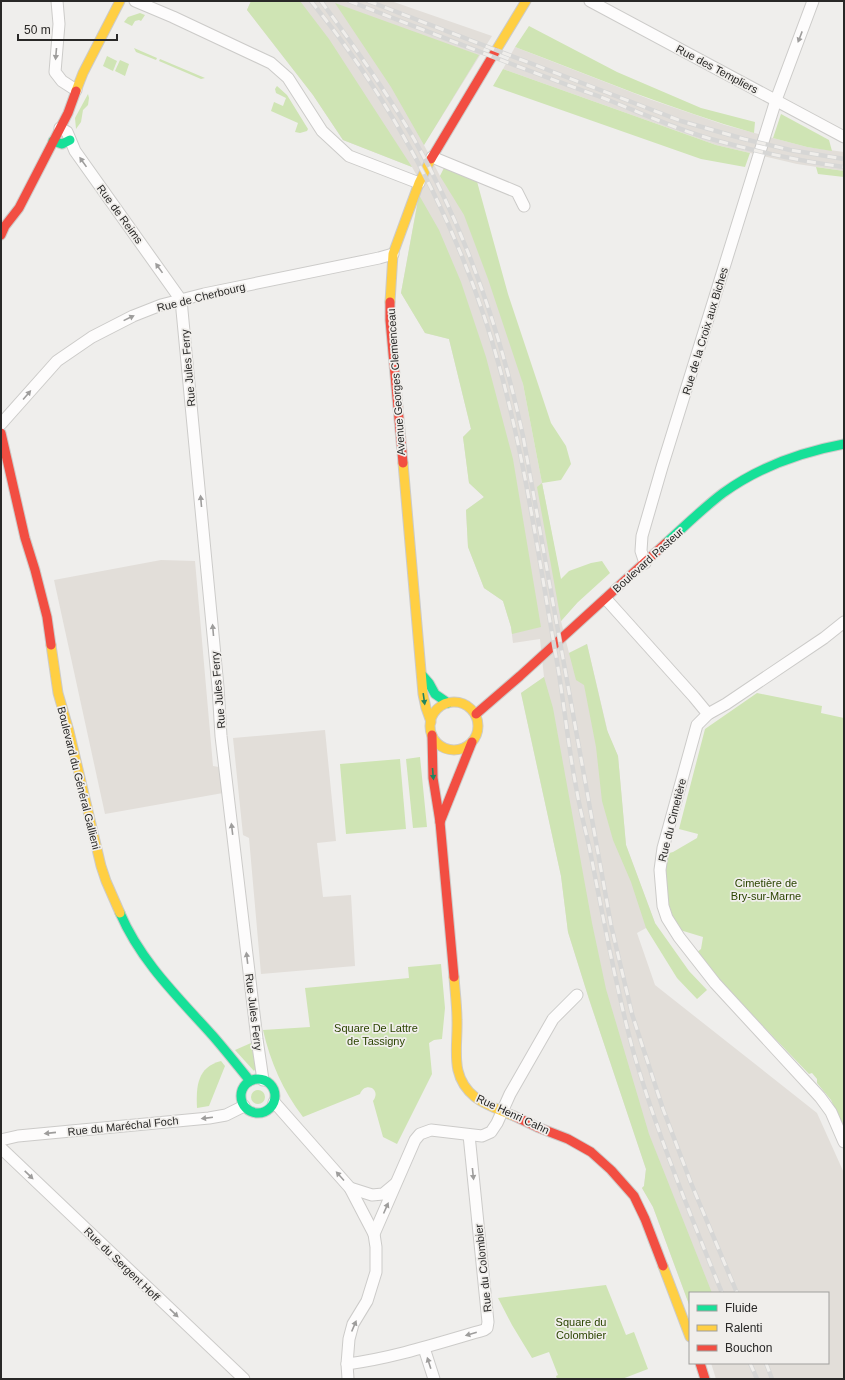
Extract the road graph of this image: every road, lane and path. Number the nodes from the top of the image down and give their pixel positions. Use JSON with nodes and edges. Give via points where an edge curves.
{"nodes":[{"id":1,"x":57,"y":1,"type":"edge"},
{"id":2,"x":120,"y":1,"type":"edge"},
{"id":3,"x":135,"y":1,"type":"edge"},
{"id":4,"x":526,"y":1,"type":"edge"},
{"id":5,"x":590,"y":1,"type":"edge"},
{"id":6,"x":813,"y":1,"type":"edge"},
{"id":7,"x":76,"y":90,"type":"junction"},
{"id":8,"x":776,"y":100,"type":"junction"},
{"id":9,"x":60,"y":128,"type":"junction"},
{"id":10,"x":844,"y":137,"type":"edge"},
{"id":11,"x":70,"y":140,"type":"junction"},
{"id":12,"x":53,"y":141,"type":"junction"},
{"id":13,"x":432,"y":157,"type":"junction"},
{"id":14,"x":419,"y":183,"type":"junction"},
{"id":15,"x":524,"y":206,"type":"dead end"},
{"id":16,"x":1,"y":235,"type":"edge"},
{"id":17,"x":393,"y":254,"type":"junction"},
{"id":18,"x":182,"y":300,"type":"junction"},
{"id":19,"x":1,"y":424,"type":"edge"},
{"id":20,"x":1,"y":433,"type":"edge"},
{"id":21,"x":844,"y":444,"type":"edge"},
{"id":22,"x":645,"y":563,"type":"junction"},
{"id":23,"x":606,"y":599,"type":"junction"},
{"id":24,"x":844,"y":622,"type":"edge"},
{"id":25,"x":422,"y":675,"type":"junction"},
{"id":26,"x":448,"y":702,"type":"junction"},
{"id":27,"x":476,"y":714,"type":"junction"},
{"id":28,"x":708,"y":714,"type":"junction"},
{"id":29,"x":430,"y":722,"type":"junction"},
{"id":30,"x":432,"y":735,"type":"junction"},
{"id":31,"x":472,"y":742,"type":"junction"},
{"id":32,"x":440,"y":822,"type":"junction"},
{"id":33,"x":576,"y":995,"type":"dead end"},
{"id":34,"x":263,"y":1080,"type":"junction"},
{"id":35,"x":250,"y":1081,"type":"junction"},
{"id":36,"x":274,"y":1102,"type":"junction"},
{"id":37,"x":244,"y":1106,"type":"junction"},
{"id":38,"x":503,"y":1111,"type":"junction"},
{"id":39,"x":469,"y":1135,"type":"junction"},
{"id":40,"x":1,"y":1140,"type":"edge"},
{"id":41,"x":844,"y":1142,"type":"edge"},
{"id":42,"x":1,"y":1148,"type":"edge"},
{"id":43,"x":397,"y":1182,"type":"junction"},
{"id":44,"x":350,"y":1188,"type":"junction"},
{"id":45,"x":374,"y":1234,"type":"junction"},
{"id":46,"x":689,"y":1334,"type":"edge"},
{"id":47,"x":424,"y":1348,"type":"junction"},
{"id":48,"x":347,"y":1364,"type":"junction"},
{"id":49,"x":701,"y":1366,"type":"edge"},
{"id":50,"x":244,"y":1379,"type":"edge"},
{"id":51,"x":348,"y":1379,"type":"edge"},
{"id":52,"x":434,"y":1379,"type":"edge"},
{"id":53,"x":705,"y":1379,"type":"edge"}],
"edges":[{"from":1,"to":7,"type":"street","one_way":true,"via":[[59,24],[55,72],[62,81]]},
{"from":2,"to":7,"type":"main road"},
{"from":3,"to":14,"type":"street","via":[[271,63],[288,78],[322,131],[349,156]]},
{"from":4,"to":13,"type":"main road","name":"Avenue Georges Clemenceau"},
{"from":5,"to":8,"type":"street","name":"Rue des Templiers"},
{"from":6,"to":8,"type":"street","name":"Rue de la Croix aux Biches","one_way":true},
{"from":7,"to":9,"type":"main road"},
{"from":8,"to":10,"type":"street","name":"Rue des Templiers"},
{"from":8,"to":22,"type":"street","name":"Rue de la Croix aux Biches","via":[[642,536],[641,551]]},
{"from":9,"to":11,"type":"street","name":"Rue de Reims","via":[[67,132]]},
{"from":9,"to":12,"type":"main road"},
{"from":11,"to":12,"type":"main road","via":[[65,144]]},
{"from":18,"to":11,"type":"street","name":"Rue de Reims","one_way":true,"via":[[75,151]]},
{"from":12,"to":16,"type":"main road","via":[[19,208]]},
{"from":13,"to":14,"type":"main road","name":"Avenue Georges Clemenceau"},
{"from":13,"to":15,"type":"street","via":[[517,192]]},
{"from":14,"to":17,"type":"main road","name":"Avenue Georges Clemenceau"},
{"from":17,"to":18,"type":"street","name":"Rue de Cherbourg"},
{"from":17,"to":25,"type":"main road","name":"Avenue Georges Clemenceau","via":[[390,320]]},
{"from":19,"to":18,"type":"street","name":"Rue de Cherbourg","one_way":true,"via":[[57,360],[92,337],[133,316]]},
{"from":34,"to":18,"type":"street","name":"Rue Jules Ferry","one_way":true,"via":[[221,736]]},
{"from":20,"to":35,"type":"main road","name":"Boulevard du Général Gallieni","via":[[25,538],[47,616],[58,693],[106,881],[123,920],[148,962]]},
{"from":21,"to":22,"type":"main road","name":"Boulevard Pasteur","via":[[806,453],[751,476],[718,497]]},
{"from":22,"to":23,"type":"main road","name":"Boulevard Pasteur"},
{"from":23,"to":27,"type":"main road","name":"Boulevard Pasteur"},
{"from":23,"to":28,"type":"street"},
{"from":24,"to":28,"type":"street","via":[[824,638]]},
{"from":25,"to":26,"type":"main road","name":"Avenue Georges Clemenceau","via":[[435,694]]},
{"from":25,"to":29,"type":"main road","name":"Avenue Georges Clemenceau","one_way":true,"via":[[423,701]]},
{"from":26,"to":27,"type":"main road","via":[[464,703]]},
{"from":26,"to":29,"type":"main road","via":[[436,710]]},
{"from":27,"to":31,"type":"main road","via":[[478,729]]},
{"from":28,"to":41,"type":"street","name":"Rue du Cimetière","via":[[697,725],[663,848],[660,870],[663,906],[679,937],[716,983],[820,1097],[831,1112]]},
{"from":29,"to":30,"type":"main road"},
{"from":30,"to":31,"type":"main road","via":[[436,742],[450,749],[458,750]]},
{"from":30,"to":32,"type":"main road","one_way":true,"via":[[436,808]]},
{"from":31,"to":32,"type":"main road"},
{"from":32,"to":38,"type":"main road","name":"Rue Henri Cahn","via":[[458,1015],[458,1074],[469,1093]]},
{"from":33,"to":38,"type":"street","via":[[554,1019],[510,1094]]},
{"from":34,"to":35,"type":"main road"},
{"from":34,"to":36,"type":"main road","via":[[268,1082],[274,1091]]},
{"from":35,"to":37,"type":"main road","via":[[245,1084],[241,1095]]},
{"from":36,"to":37,"type":"main road","via":[[263,1112],[252,1112]]},
{"from":44,"to":36,"type":"street","one_way":true},
{"from":37,"to":40,"type":"street","name":"Rue du Maréchal Foch","one_way":true,"via":[[226,1115],[18,1136]]},
{"from":38,"to":39,"type":"street","via":[[491,1132],[482,1136]]},
{"from":38,"to":46,"type":"main road","name":"Rue Henri Cahn","via":[[568,1139],[591,1152],[634,1196]]},
{"from":39,"to":43,"type":"street","via":[[431,1130],[420,1134]]},
{"from":39,"to":47,"type":"street","name":"Rue du Colombier","one_way":true,"via":[[488,1326],[484,1330]]},
{"from":42,"to":50,"type":"street","name":"Rue du Sergent Hoff","one_way":true},
{"from":43,"to":44,"type":"street","via":[[383,1194],[372,1195]]},
{"from":45,"to":43,"type":"street","one_way":true},
{"from":44,"to":45,"type":"street"},
{"from":48,"to":45,"type":"street","one_way":true,"via":[[349,1339],[367,1301],[376,1272]]},
{"from":47,"to":48,"type":"street","name":"Rue du Colombier"},
{"from":52,"to":47,"type":"street","one_way":true},
{"from":48,"to":51,"type":"street"},
{"from":49,"to":53,"type":"main road"}]}
